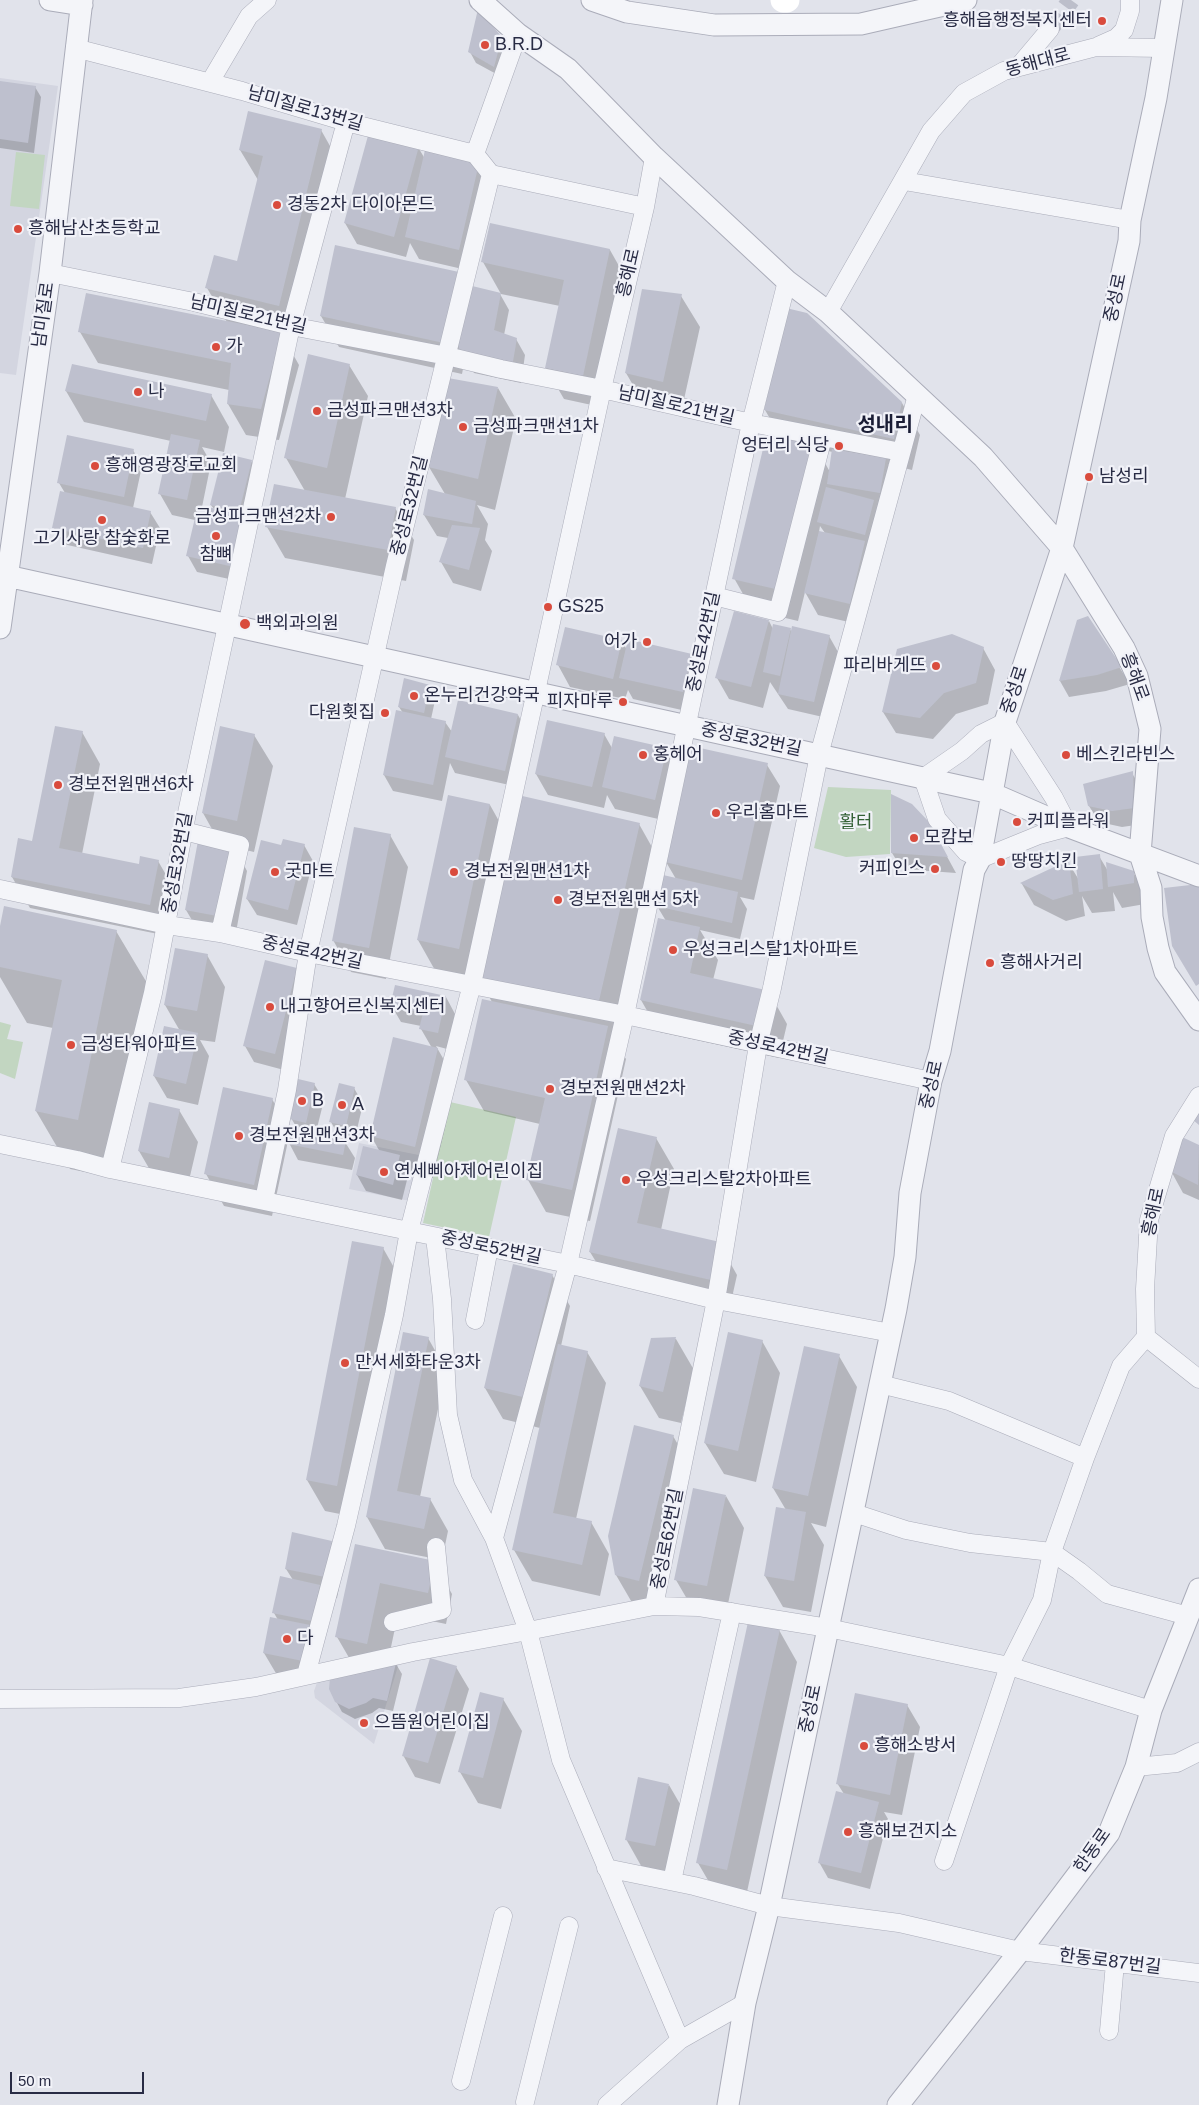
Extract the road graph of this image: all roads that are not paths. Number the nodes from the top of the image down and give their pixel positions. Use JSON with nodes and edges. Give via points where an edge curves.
{"nodes":[{"id":1,"x":50,"y":0,"type":"edge"},
{"id":2,"x":267,"y":0,"type":"edge"},
{"id":3,"x":480,"y":0,"type":"edge"},
{"id":4,"x":592,"y":0,"type":"edge"},
{"id":5,"x":783,"y":0,"type":"edge"},
{"id":6,"x":787,"y":0,"type":"edge"},
{"id":7,"x":966,"y":0,"type":"edge"},
{"id":8,"x":1130,"y":0,"type":"edge"},
{"id":9,"x":1172,"y":0,"type":"edge"},
{"id":10,"x":82,"y":3,"type":"edge"},
{"id":11,"x":1050,"y":29,"type":"tunnel mouth"},
{"id":12,"x":518,"y":34,"type":"junction"},
{"id":13,"x":1096,"y":47,"type":"junction"},
{"id":14,"x":75,"y":48,"type":"junction"},
{"id":15,"x":1164,"y":48,"type":"junction"},
{"id":16,"x":1018,"y":67,"type":"junction"},
{"id":17,"x":210,"y":82,"type":"junction"},
{"id":18,"x":346,"y":122,"type":"junction"},
{"id":19,"x":475,"y":154,"type":"junction"},
{"id":20,"x":654,"y":156,"type":"junction"},
{"id":21,"x":491,"y":174,"type":"junction"},
{"id":22,"x":904,"y":181,"type":"junction"},
{"id":23,"x":645,"y":207,"type":"junction"},
{"id":24,"x":1130,"y":220,"type":"junction"},
{"id":25,"x":50,"y":274,"type":"junction"},
{"id":26,"x":788,"y":281,"type":"junction"},
{"id":27,"x":828,"y":312,"type":"junction"},
{"id":28,"x":291,"y":326,"type":"junction"},
{"id":29,"x":447,"y":356,"type":"junction"},
{"id":30,"x":602,"y":389,"type":"junction"},
{"id":31,"x":917,"y":395,"type":"junction"},
{"id":32,"x":751,"y":423,"type":"junction"},
{"id":33,"x":823,"y":437,"type":"junction"},
{"id":34,"x":901,"y":452,"type":"junction"},
{"id":35,"x":740,"y":474,"type":"joint"},
{"id":36,"x":1062,"y":548,"type":"junction"},
{"id":37,"x":7,"y":576,"type":"junction"},
{"id":38,"x":714,"y":596,"type":"junction"},
{"id":39,"x":227,"y":625,"type":"junction"},
{"id":40,"x":0,"y":628,"type":"edge"},
{"id":41,"x":375,"y":658,"type":"junction"},
{"id":42,"x":537,"y":693,"type":"junction"},
{"id":43,"x":1005,"y":722,"type":"junction"},
{"id":44,"x":686,"y":726,"type":"junction"},
{"id":45,"x":819,"y":755,"type":"junction"},
{"id":46,"x":923,"y":778,"type":"junction"},
{"id":47,"x":991,"y":793,"type":"junction"},
{"id":48,"x":1069,"y":827,"type":"junction"},
{"id":49,"x":184,"y":831,"type":"junction"},
{"id":50,"x":1140,"y":854,"type":"junction"},
{"id":51,"x":980,"y":859,"type":"junction"},
{"id":52,"x":1199,"y":876,"type":"edge"},
{"id":53,"x":0,"y":889,"type":"edge"},
{"id":54,"x":167,"y":925,"type":"junction"},
{"id":55,"x":220,"y":933,"type":"junction"},
{"id":56,"x":308,"y":953,"type":"junction"},
{"id":57,"x":472,"y":984,"type":"junction"},
{"id":58,"x":625,"y":1015,"type":"junction"},
{"id":59,"x":1199,"y":1020,"type":"edge"},
{"id":60,"x":758,"y":1045,"type":"junction"},
{"id":61,"x":931,"y":1081,"type":"junction"},
{"id":62,"x":1199,"y":1096,"type":"edge"},
{"id":63,"x":0,"y":1144,"type":"edge"},
{"id":64,"x":110,"y":1169,"type":"junction"},
{"id":65,"x":264,"y":1200,"type":"junction"},
{"id":66,"x":408,"y":1232,"type":"junction"},
{"id":67,"x":435,"y":1237,"type":"junction"},
{"id":68,"x":489,"y":1248,"type":"junction"},
{"id":69,"x":568,"y":1264,"type":"junction"},
{"id":70,"x":716,"y":1300,"type":"junction"},
{"id":71,"x":475,"y":1320,"type":"dead end"},
{"id":72,"x":891,"y":1333,"type":"junction"},
{"id":73,"x":1146,"y":1337,"type":"junction"},
{"id":74,"x":1199,"y":1379,"type":"edge"},
{"id":75,"x":880,"y":1384,"type":"junction"},
{"id":76,"x":1085,"y":1458,"type":"junction"},
{"id":77,"x":854,"y":1513,"type":"junction"},
{"id":78,"x":494,"y":1538,"type":"junction"},
{"id":79,"x":436,"y":1547,"type":"dead end"},
{"id":80,"x":1052,"y":1552,"type":"junction"},
{"id":81,"x":1199,"y":1589,"type":"edge"},
{"id":82,"x":654,"y":1606,"type":"junction"},
{"id":83,"x":732,"y":1612,"type":"junction"},
{"id":84,"x":1188,"y":1616,"type":"junction"},
{"id":85,"x":393,"y":1622,"type":"dead end"},
{"id":86,"x":828,"y":1628,"type":"junction"},
{"id":87,"x":528,"y":1632,"type":"junction"},
{"id":88,"x":1008,"y":1666,"type":"junction"},
{"id":89,"x":306,"y":1675,"type":"junction"},
{"id":90,"x":0,"y":1699,"type":"edge"},
{"id":91,"x":1151,"y":1710,"type":"junction"},
{"id":92,"x":1199,"y":1752,"type":"edge"},
{"id":93,"x":1136,"y":1767,"type":"junction"},
{"id":94,"x":944,"y":1861,"type":"dead end"},
{"id":95,"x":606,"y":1868,"type":"junction"},
{"id":96,"x":672,"y":1881,"type":"junction"},
{"id":97,"x":769,"y":1906,"type":"junction"},
{"id":98,"x":503,"y":1916,"type":"dead end"},
{"id":99,"x":569,"y":1926,"type":"dead end"},
{"id":100,"x":1020,"y":1951,"type":"junction"},
{"id":101,"x":1115,"y":1963,"type":"junction"},
{"id":102,"x":1199,"y":1973,"type":"edge"},
{"id":103,"x":745,"y":2003,"type":"junction"},
{"id":104,"x":1109,"y":2031,"type":"dead end"},
{"id":105,"x":680,"y":2040,"type":"junction"},
{"id":106,"x":461,"y":2081,"type":"dead end"},
{"id":107,"x":524,"y":2102,"type":"dead end"},
{"id":108,"x":607,"y":2105,"type":"edge"},
{"id":109,"x":728,"y":2105,"type":"edge"},
{"id":110,"x":898,"y":2105,"type":"edge"}],
"edges":[{"from":1,"to":10,"type":"street"},
{"from":2,"to":17,"type":"street","via":[[249,16]]},
{"from":3,"to":12,"type":"street","name":"흥해로"},
{"from":4,"to":7,"type":"street","via":[[627,12],[714,25],[861,24]]},
{"from":5,"to":6,"type":"main road"},
{"from":8,"to":13,"type":"street","via":[[1124,30],[1116,38]]},
{"from":9,"to":15,"type":"street","name":"중성로"},
{"from":10,"to":14,"type":"street","name":"남미질로"},
{"from":11,"to":16,"type":"street"},
{"from":12,"to":19,"type":"street"},
{"from":12,"to":20,"type":"street","name":"흥해로","via":[[568,69]]},
{"from":13,"to":15,"type":"street","name":"동해대로"},
{"from":13,"to":16,"type":"street","name":"동해대로"},
{"from":14,"to":17,"type":"street","name":"남미질로13번길"},
{"from":14,"to":25,"type":"street","name":"남미질로"},
{"from":15,"to":24,"type":"street","name":"중성로"},
{"from":16,"to":22,"type":"street","name":"동해대로","via":[[1004,70],[964,93],[931,131]]},
{"from":17,"to":18,"type":"street","name":"남미질로13번길"},
{"from":18,"to":19,"type":"street","name":"남미질로13번길"},
{"from":18,"to":28,"type":"street","name":"중성로32번길"},
{"from":19,"to":21,"type":"street"},
{"from":20,"to":23,"type":"street","name":"흥해로"},
{"from":20,"to":26,"type":"street","name":"흥해로"},
{"from":21,"to":23,"type":"street"},
{"from":21,"to":29,"type":"street"},
{"from":22,"to":24,"type":"street"},
{"from":22,"to":27,"type":"street"},
{"from":23,"to":30,"type":"street","name":"흥해로"},
{"from":24,"to":36,"type":"street","name":"중성로","via":[[1129,240]]},
{"from":25,"to":28,"type":"street","name":"남미질로21번길","via":[[194,302]]},
{"from":25,"to":37,"type":"street","name":"남미질로"},
{"from":26,"to":27,"type":"street","name":"흥해로"},
{"from":26,"to":32,"type":"street"},
{"from":27,"to":31,"type":"street","name":"흥해로"},
{"from":28,"to":29,"type":"street","name":"남미질로21번길"},
{"from":28,"to":39,"type":"street","name":"중성로32번길"},
{"from":29,"to":30,"type":"street","name":"남미질로21번길"},
{"from":29,"to":41,"type":"street","name":"중성로32번길"},
{"from":30,"to":32,"type":"street","name":"남미질로21번길"},
{"from":30,"to":42,"type":"street","name":"남미질로21번길"},
{"from":31,"to":34,"type":"street"},
{"from":31,"to":36,"type":"street","name":"흥해로","via":[[983,456]]},
{"from":32,"to":33,"type":"street","name":"남미질로21번길"},
{"from":32,"to":35,"type":"street","name":"남미질로21번길"},
{"from":33,"to":34,"type":"street","name":"남미질로21번길"},
{"from":33,"to":38,"type":"street","via":[[778,612]]},
{"from":34,"to":45,"type":"street"},
{"from":35,"to":38,"type":"street","name":"중성로42번길"},
{"from":36,"to":43,"type":"street","name":"중성로"},
{"from":36,"to":50,"type":"street","name":"흥해로","via":[[1124,648],[1137,676],[1150,729]]},
{"from":37,"to":39,"type":"street","name":"중성로32번길"},
{"from":37,"to":40,"type":"street","name":"남미질로"},
{"from":38,"to":44,"type":"street","name":"중성로42번길"},
{"from":39,"to":41,"type":"street","name":"중성로32번길"},
{"from":39,"to":49,"type":"street","name":"중성로32번길"},
{"from":41,"to":42,"type":"street","name":"중성로32번길"},
{"from":41,"to":56,"type":"street","name":"중성로32번길"},
{"from":42,"to":44,"type":"street","name":"중성로32번길"},
{"from":42,"to":57,"type":"street"},
{"from":43,"to":46,"type":"street","via":[[981,734]]},
{"from":43,"to":47,"type":"street","name":"중성로"},
{"from":43,"to":48,"type":"street"},
{"from":44,"to":45,"type":"street","name":"중성로32번길"},
{"from":44,"to":58,"type":"street","name":"중성로42번길"},
{"from":45,"to":46,"type":"street","name":"중성로32번길"},
{"from":45,"to":60,"type":"street","name":"중성로32번길"},
{"from":46,"to":47,"type":"street","name":"중성로32번길"},
{"from":46,"to":51,"type":"street","via":[[937,820],[966,852]]},
{"from":47,"to":48,"type":"street","name":"중성로32번길"},
{"from":47,"to":51,"type":"street","name":"중성로"},
{"from":48,"to":50,"type":"street","name":"중성로32번길"},
{"from":48,"to":51,"type":"street","via":[[1039,835]]},
{"from":49,"to":54,"type":"street","name":"중성로32번길"},
{"from":49,"to":55,"type":"street","via":[[240,845]]},
{"from":50,"to":52,"type":"street","name":"중성로32번길"},
{"from":50,"to":59,"type":"street","name":"흥해로","via":[[1151,888],[1152,917],[1165,972]]},
{"from":51,"to":61,"type":"street","name":"중성로","via":[[974,870],[940,1052]]},
{"from":53,"to":54,"type":"street","name":"중성로42번길"},
{"from":54,"to":55,"type":"street","name":"중성로42번길"},
{"from":54,"to":64,"type":"street"},
{"from":55,"to":56,"type":"street","name":"중성로42번길"},
{"from":56,"to":57,"type":"street","name":"중성로42번길"},
{"from":56,"to":65,"type":"street","via":[[287,1090]]},
{"from":57,"to":58,"type":"street","name":"중성로42번길"},
{"from":57,"to":66,"type":"street"},
{"from":58,"to":60,"type":"street","name":"중성로42번길"},
{"from":58,"to":69,"type":"street"},
{"from":60,"to":61,"type":"street","name":"중성로42번길"},
{"from":60,"to":70,"type":"street"},
{"from":61,"to":72,"type":"street","name":"중성로","via":[[910,1193],[905,1257]]},
{"from":62,"to":73,"type":"street","name":"흥해로","via":[[1174,1136],[1149,1220]]},
{"from":63,"to":64,"type":"street","name":"중성로52번길"},
{"from":64,"to":65,"type":"street","name":"중성로52번길"},
{"from":65,"to":66,"type":"street","name":"중성로52번길"},
{"from":66,"to":67,"type":"street","name":"중성로52번길"},
{"from":66,"to":89,"type":"street","via":[[394,1315],[346,1526]]},
{"from":67,"to":68,"type":"street","name":"중성로52번길"},
{"from":67,"to":78,"type":"street","via":[[448,1415],[463,1480]]},
{"from":68,"to":69,"type":"street","name":"중성로52번길"},
{"from":68,"to":71,"type":"street"},
{"from":69,"to":70,"type":"street","name":"중성로52번길"},
{"from":69,"to":78,"type":"street"},
{"from":70,"to":72,"type":"street","name":"중성로52번길"},
{"from":70,"to":82,"type":"street","name":"중성로62번길"},
{"from":72,"to":75,"type":"street","name":"중성로"},
{"from":73,"to":74,"type":"street"},
{"from":73,"to":76,"type":"street","via":[[1121,1366]]},
{"from":75,"to":76,"type":"street","via":[[948,1401]]},
{"from":75,"to":77,"type":"street","name":"중성로"},
{"from":76,"to":80,"type":"street"},
{"from":77,"to":80,"type":"street","via":[[906,1530]]},
{"from":77,"to":86,"type":"street","name":"중성로"},
{"from":78,"to":87,"type":"street"},
{"from":79,"to":85,"type":"street","via":[[442,1610]]},
{"from":80,"to":84,"type":"street","via":[[1107,1594]]},
{"from":80,"to":88,"type":"street","via":[[1042,1600]]},
{"from":81,"to":84,"type":"street","name":"한동로"},
{"from":82,"to":83,"type":"street","name":"중성로62번길"},
{"from":82,"to":87,"type":"street"},
{"from":83,"to":86,"type":"street","name":"중성로62번길"},
{"from":83,"to":96,"type":"street"},
{"from":84,"to":91,"type":"street","name":"한동로"},
{"from":86,"to":88,"type":"street","name":"중성로62번길"},
{"from":86,"to":97,"type":"street","name":"중성로"},
{"from":87,"to":89,"type":"street"},
{"from":87,"to":95,"type":"street","via":[[561,1760]]},
{"from":88,"to":91,"type":"street"},
{"from":88,"to":94,"type":"street"},
{"from":89,"to":90,"type":"street","via":[[256,1687],[179,1698]]},
{"from":91,"to":93,"type":"street","name":"한동로"},
{"from":92,"to":93,"type":"street","via":[[1177,1763]]},
{"from":93,"to":100,"type":"street","name":"한동로","via":[[1108,1833]]},
{"from":95,"to":96,"type":"street"},
{"from":95,"to":105,"type":"street"},
{"from":96,"to":97,"type":"street"},
{"from":97,"to":100,"type":"street","via":[[899,1922]]},
{"from":97,"to":103,"type":"street","name":"중성로"},
{"from":98,"to":106,"type":"street"},
{"from":99,"to":107,"type":"street"},
{"from":100,"to":101,"type":"street","name":"한동로87번길"},
{"from":100,"to":110,"type":"street","name":"한동로"},
{"from":101,"to":102,"type":"street","name":"한동로87번길"},
{"from":101,"to":104,"type":"street"},
{"from":103,"to":105,"type":"street"},
{"from":103,"to":109,"type":"street","name":"중성로"},
{"from":105,"to":108,"type":"street"}]}
